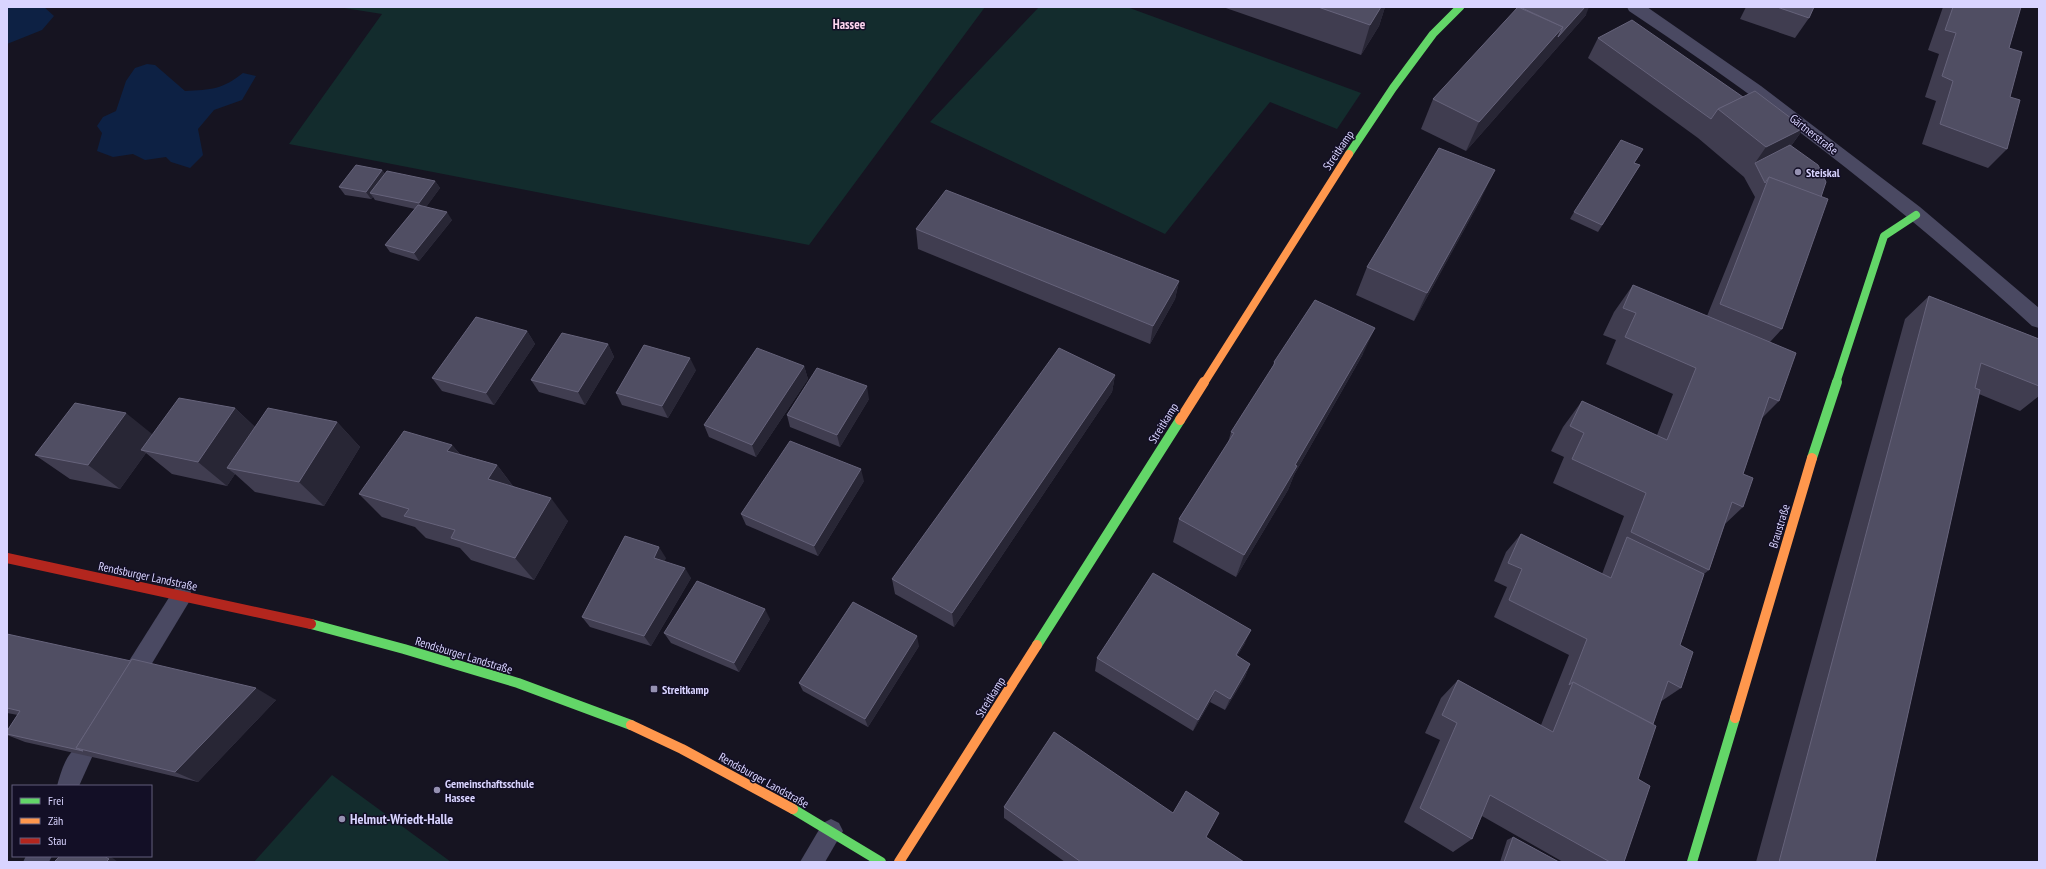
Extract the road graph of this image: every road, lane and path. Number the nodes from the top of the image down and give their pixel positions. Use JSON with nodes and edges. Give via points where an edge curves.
{"nodes":[{"id":1,"x":1460,"y":7,"type":"edge"},
{"id":2,"x":1635,"y":7,"type":"edge"},
{"id":3,"x":1916,"y":215,"type":"junction"},
{"id":4,"x":2039,"y":320,"type":"edge"},
{"id":5,"x":7,"y":558,"type":"edge"},
{"id":6,"x":182,"y":596,"type":"junction"},
{"id":7,"x":137,"y":668,"type":"edge"},
{"id":8,"x":82,"y":755,"type":"edge"},
{"id":9,"x":68,"y":785,"type":"edge"},
{"id":10,"x":831,"y":831,"type":"junction"},
{"id":11,"x":856,"y":855,"type":"edge"},
{"id":12,"x":812,"y":862,"type":"edge"},
{"id":13,"x":881,"y":862,"type":"edge"},
{"id":14,"x":899,"y":862,"type":"edge"},
{"id":15,"x":1692,"y":862,"type":"edge"}],
"edges":[{"from":1,"to":14,"type":"street","name":"Streitkamp","via":[[1433,34],[1393,88],[1340,168]]},
{"from":2,"to":3,"type":"street","name":"Gärtnerstraße","via":[[1789,114]]},
{"from":3,"to":4,"type":"street","name":"Gärtnerstraße","via":[[1993,278]]},
{"from":3,"to":15,"type":"street","name":"Braustraße","via":[[1884,236],[1828,405]]},
{"from":5,"to":6,"type":"street","name":"Rendsburger Landstraße"},
{"from":6,"to":7,"type":"lane"},
{"from":6,"to":10,"type":"street","name":"Rendsburger Landstraße","via":[[299,621],[404,649],[525,686],[628,724],[682,749]]},
{"from":8,"to":9,"type":"lane"},
{"from":10,"to":11,"type":"street","name":"Rendsburger Landstraße"},
{"from":10,"to":12,"type":"lane"},
{"from":11,"to":13,"type":"street","name":"Rendsburger Landstraße"}]}
